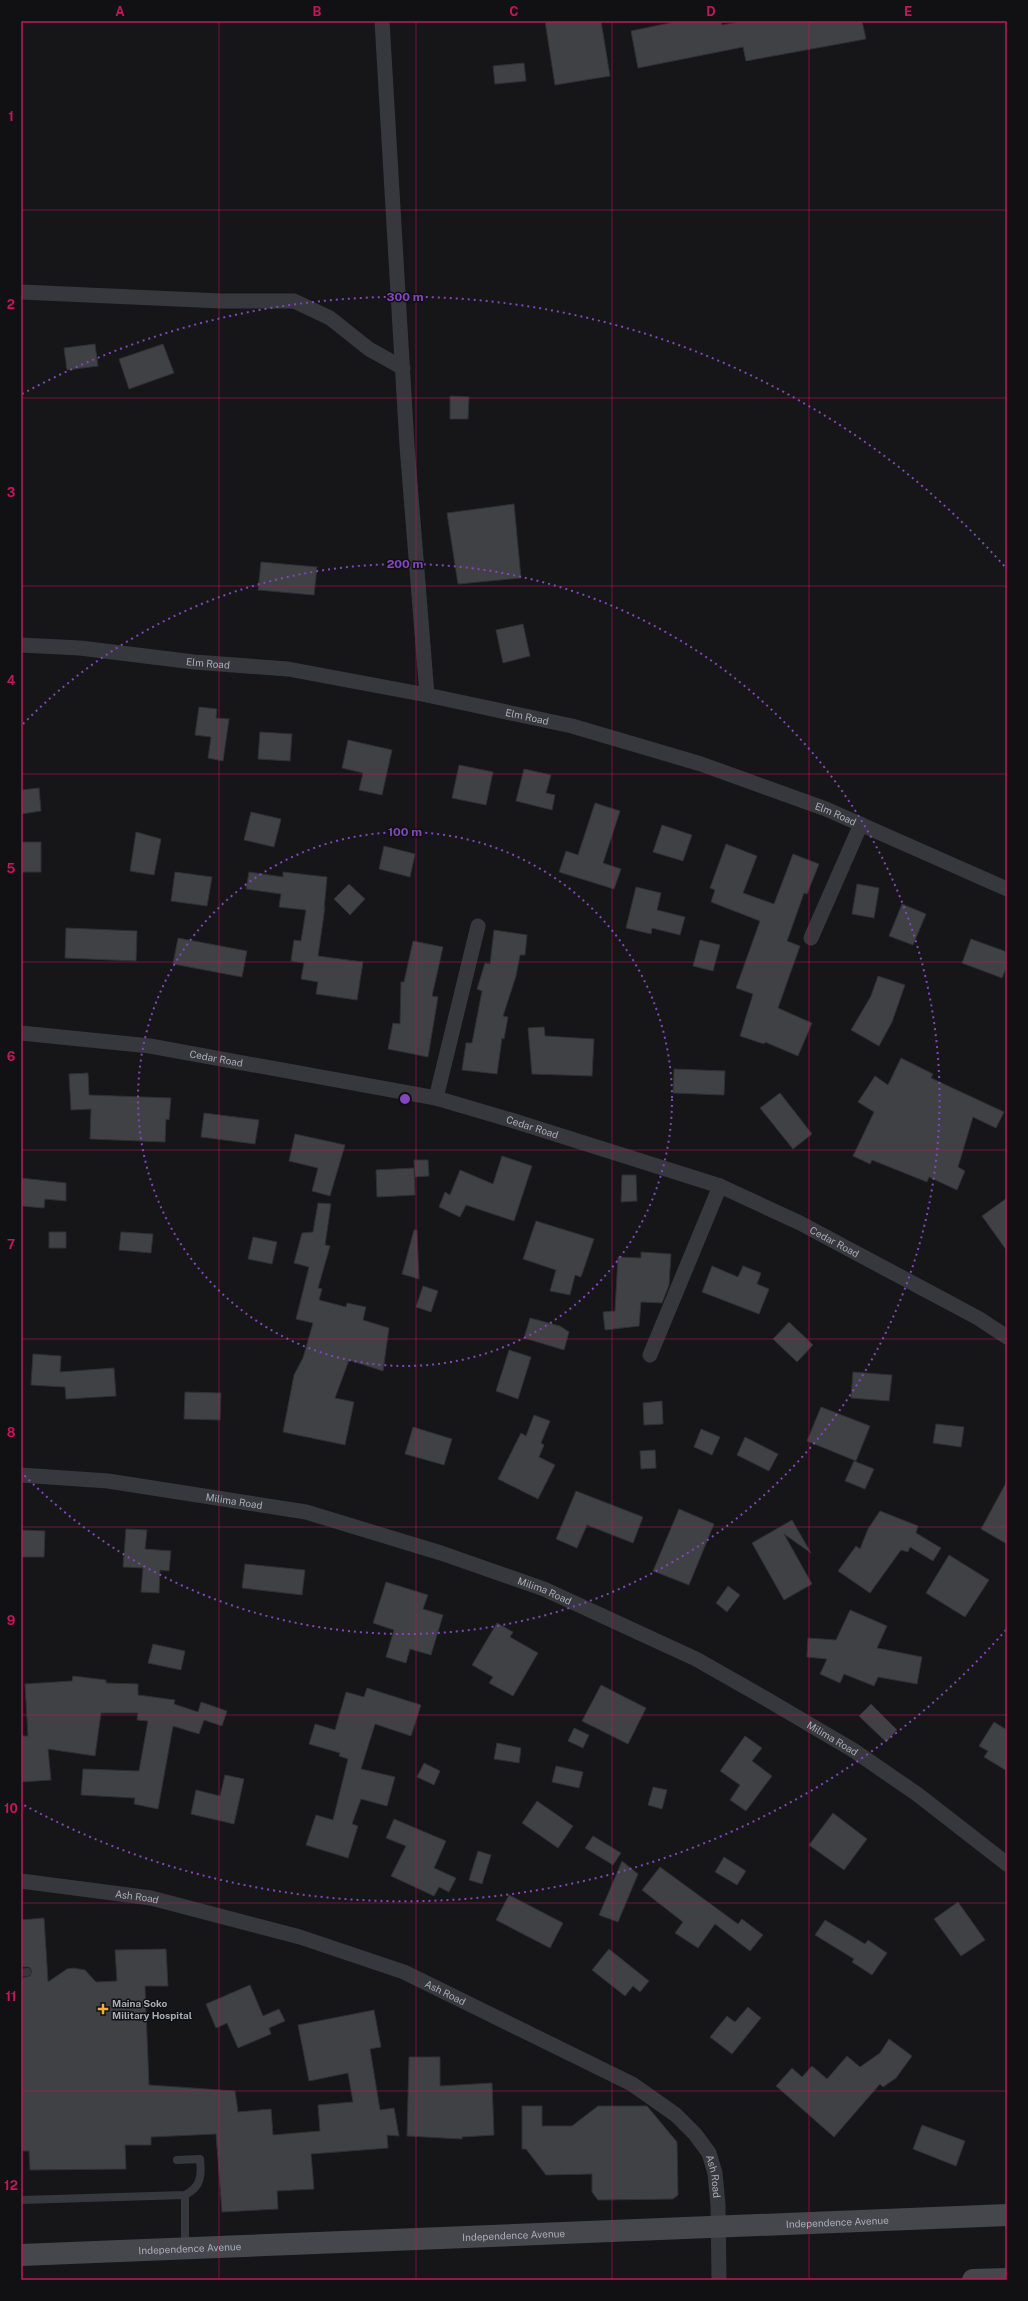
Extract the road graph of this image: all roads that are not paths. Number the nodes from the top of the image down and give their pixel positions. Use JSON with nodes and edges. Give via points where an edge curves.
{"nodes":[{"id":1,"x":382,"y":21,"type":"edge"},
{"id":2,"x":21,"y":292,"type":"edge"},
{"id":3,"x":403,"y":368,"type":"junction"},
{"id":4,"x":21,"y":645,"type":"edge"},
{"id":5,"x":427,"y":694,"type":"junction"},
{"id":6,"x":860,"y":824,"type":"junction"},
{"id":7,"x":1007,"y":889,"type":"edge"},
{"id":8,"x":478,"y":926,"type":"dead end"},
{"id":9,"x":811,"y":938,"type":"dead end"},
{"id":10,"x":21,"y":1033,"type":"edge"},
{"id":11,"x":436,"y":1098,"type":"junction"},
{"id":12,"x":720,"y":1186,"type":"junction"},
{"id":13,"x":1007,"y":1337,"type":"edge"},
{"id":14,"x":650,"y":1355,"type":"dead end"},
{"id":15,"x":21,"y":1475,"type":"edge"},
{"id":16,"x":1007,"y":1864,"type":"edge"},
{"id":17,"x":21,"y":1881,"type":"edge"},
{"id":18,"x":177,"y":2160,"type":"dead end"},
{"id":19,"x":185,"y":2195,"type":"junction"},
{"id":20,"x":21,"y":2200,"type":"edge"},
{"id":21,"x":1007,"y":2215,"type":"edge"},
{"id":22,"x":718,"y":2226,"type":"junction"},
{"id":23,"x":185,"y":2248,"type":"junction"},
{"id":24,"x":21,"y":2255,"type":"edge"},
{"id":25,"x":1007,"y":2279,"type":"edge"},
{"id":26,"x":720,"y":2280,"type":"edge"},
{"id":27,"x":974,"y":2280,"type":"edge"}],
"edges":[{"from":1,"to":3,"type":"street"},
{"from":2,"to":3,"type":"street","via":[[221,301],[294,301],[330,318],[369,349]]},
{"from":3,"to":5,"type":"street"},
{"from":4,"to":5,"type":"street","name":"Elm Road","via":[[80,648],[194,662],[288,669]]},
{"from":5,"to":6,"type":"street","name":"Elm Road","via":[[572,726],[694,762],[826,809]]},
{"from":6,"to":7,"type":"street","name":"Elm Road"},
{"from":6,"to":9,"type":"street"},
{"from":8,"to":11,"type":"street"},
{"from":10,"to":11,"type":"street","name":"Cedar Road","via":[[150,1046]]},
{"from":11,"to":12,"type":"street","name":"Cedar Road"},
{"from":12,"to":13,"type":"street","name":"Cedar Road","via":[[800,1222],[978,1318]]},
{"from":12,"to":14,"type":"street"},
{"from":15,"to":16,"type":"street","name":"Milima Road","via":[[108,1481],[306,1512],[441,1553],[544,1589],[696,1659],[788,1711],[917,1794]]},
{"from":17,"to":22,"type":"street","name":"Ash Road","via":[[151,1898],[300,1936],[404,1972],[563,2048],[632,2084],[676,2115],[696,2134],[709,2153],[715,2173]]},
{"from":18,"to":19,"type":"lane","via":[[200,2159],[201,2180],[194,2191]]},
{"from":19,"to":20,"type":"lane"},
{"from":19,"to":23,"type":"lane"},
{"from":21,"to":22,"type":"main road","name":"Independence Avenue"},
{"from":22,"to":23,"type":"main road","name":"Independence Avenue"},
{"from":22,"to":26,"type":"street","name":"Ash Road"},
{"from":23,"to":24,"type":"main road","name":"Independence Avenue"},
{"from":25,"to":27,"type":"main road"}]}
